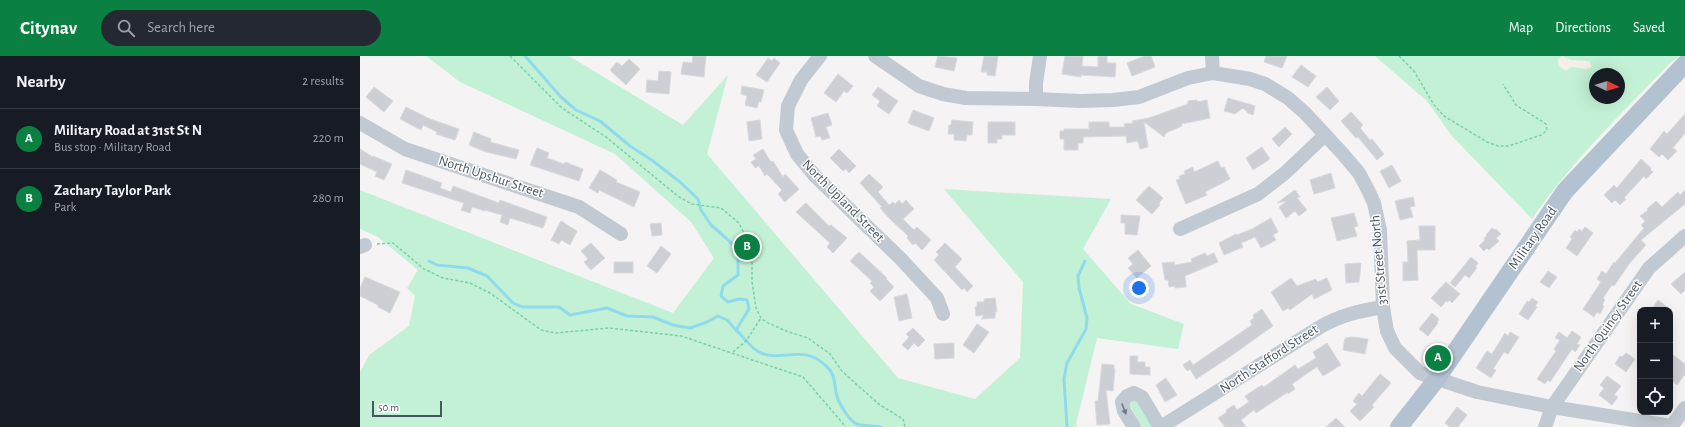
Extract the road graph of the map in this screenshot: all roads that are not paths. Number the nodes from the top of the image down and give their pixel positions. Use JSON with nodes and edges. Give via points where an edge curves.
{"nodes":[{"id":1,"x":820,"y":56,"type":"edge"},
{"id":2,"x":875,"y":56,"type":"edge"},
{"id":3,"x":1040,"y":56,"type":"edge"},
{"id":4,"x":1212,"y":56,"type":"edge"},
{"id":5,"x":1685,"y":64,"type":"edge"},
{"id":6,"x":1213,"y":73,"type":"junction"},
{"id":7,"x":1036,"y":99,"type":"junction"},
{"id":8,"x":360,"y":123,"type":"edge"},
{"id":9,"x":1326,"y":135,"type":"junction"},
{"id":10,"x":1180,"y":228,"type":"dead end"},
{"id":11,"x":621,"y":234,"type":"dead end"},
{"id":12,"x":1685,"y":236,"type":"edge"},
{"id":13,"x":1383,"y":308,"type":"junction"},
{"id":14,"x":943,"y":314,"type":"dead end"},
{"id":15,"x":1436,"y":380,"type":"junction"},
{"id":16,"x":1552,"y":407,"type":"junction"},
{"id":17,"x":1685,"y":408,"type":"edge"},
{"id":18,"x":1134,"y":427,"type":"edge"},
{"id":19,"x":1161,"y":427,"type":"edge"},
{"id":20,"x":1399,"y":427,"type":"edge"},
{"id":21,"x":1545,"y":427,"type":"edge"},
{"id":22,"x":1671,"y":427,"type":"edge"}],
"edges":[{"from":1,"to":14,"type":"street","name":"North Upland Street","via":[[801,80],[788,106],[786,130],[797,154],[815,176],[905,263],[937,298]]},
{"from":2,"to":7,"type":"street","name":"31st Street North","via":[[919,86],[943,94],[966,98]]},
{"from":3,"to":7,"type":"street"},
{"from":4,"to":6,"type":"street"},
{"from":5,"to":15,"type":"main road","name":"Military Road","via":[[1565,191]]},
{"from":6,"to":7,"type":"street","name":"31st Street North","via":[[1188,78],[1139,97],[1081,101]]},
{"from":6,"to":9,"type":"street","name":"31st Street North","via":[[1250,79],[1273,88],[1297,105]]},
{"from":8,"to":11,"type":"street","name":"North Upshur Street","via":[[405,149],[579,207]]},
{"from":9,"to":10,"type":"street","via":[[1258,194]]},
{"from":9,"to":13,"type":"street","name":"31st Street North","via":[[1359,173],[1374,203],[1380,230]]},
{"from":12,"to":16,"type":"street","name":"North Quincy Street","via":[[1649,268]]},
{"from":13,"to":15,"type":"street","name":"31st Street North","via":[[1387,331],[1395,348],[1420,373]]},
{"from":13,"to":19,"type":"street","name":"North Stafford Street","via":[[1337,317]]},
{"from":15,"to":16,"type":"street","name":"31st Street North","via":[[1477,392]]},
{"from":15,"to":20,"type":"main road","name":"Military Road"},
{"from":16,"to":21,"type":"street","name":"North Quincy Street"},
{"from":16,"to":22,"type":"street","name":"31st Street North"},
{"from":17,"to":22,"type":"street"},
{"from":19,"to":18,"type":"street","name":"North Stafford Street","one_way":true,"via":[[1142,397],[1134,393],[1122,402],[1124,411]]}]}
